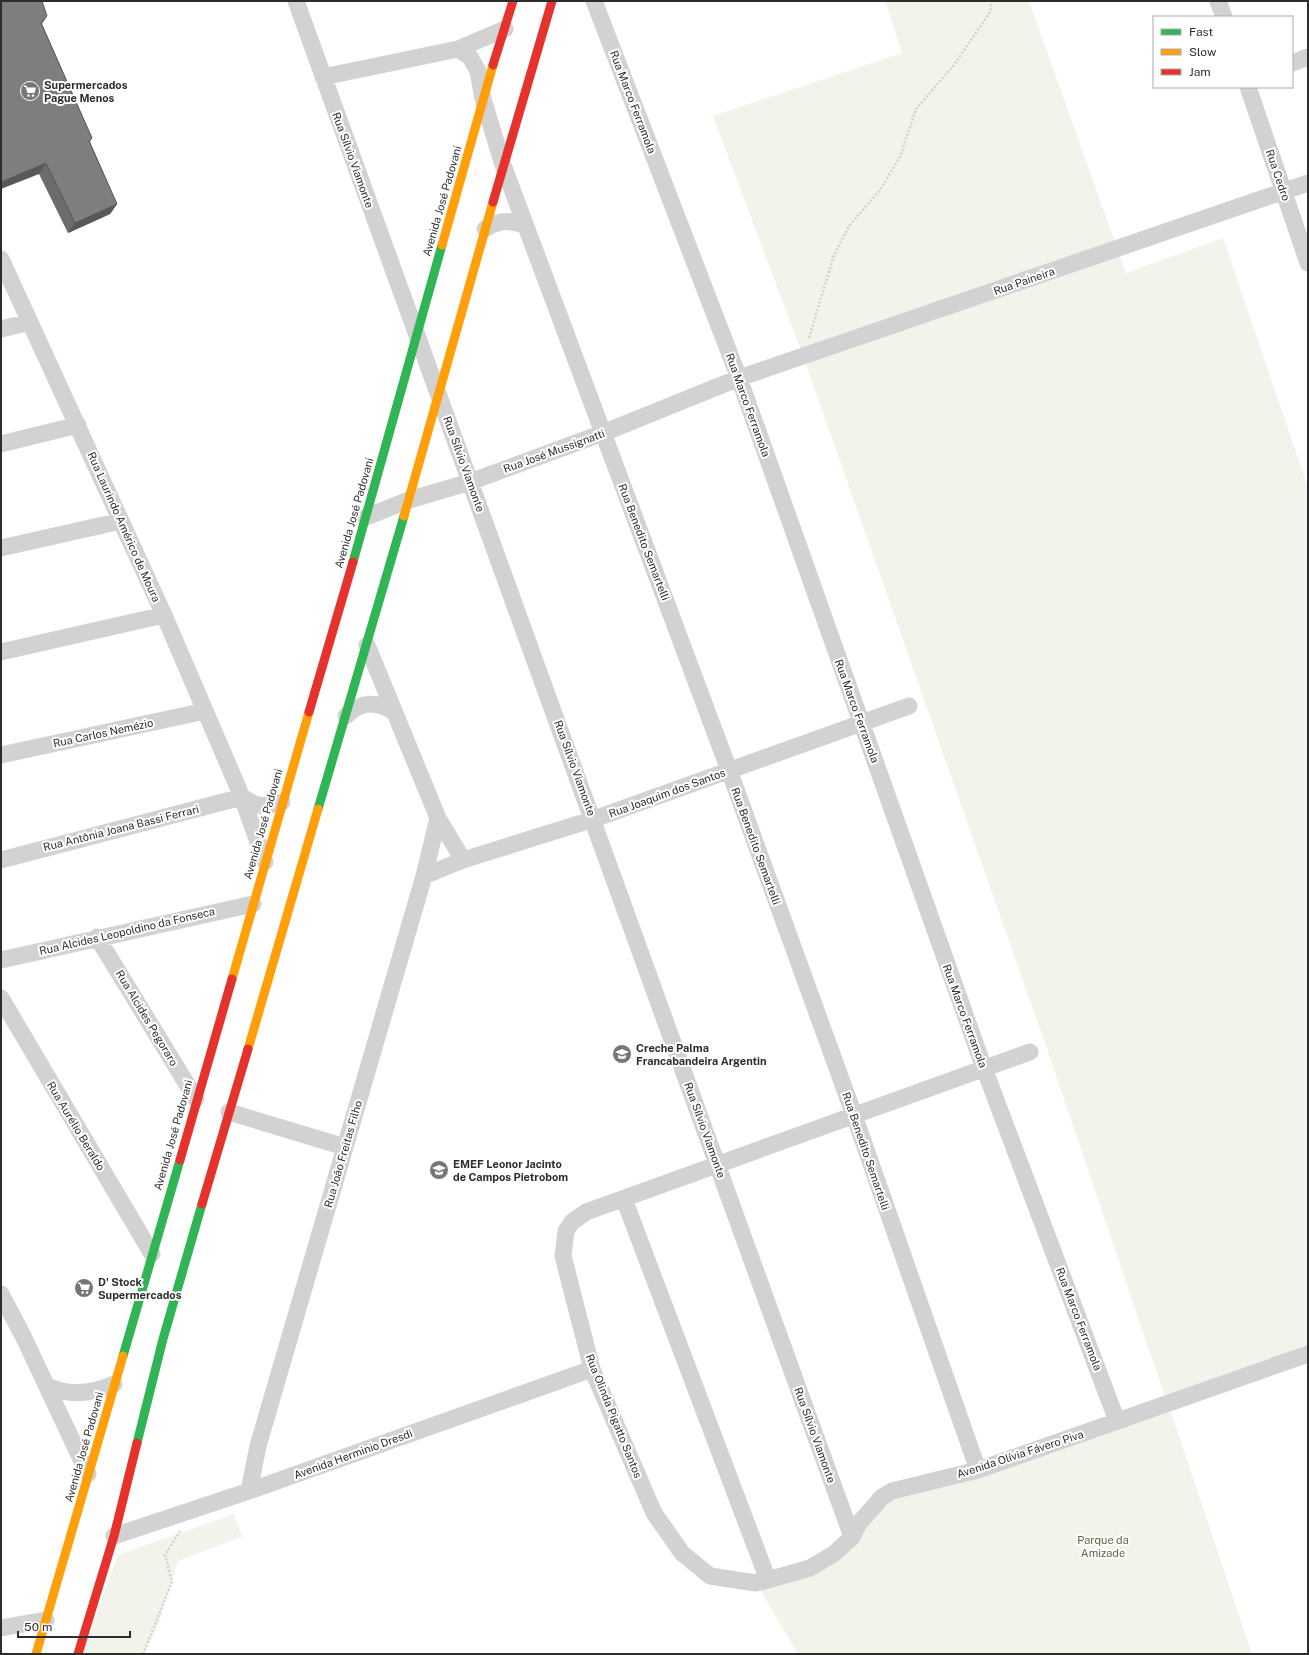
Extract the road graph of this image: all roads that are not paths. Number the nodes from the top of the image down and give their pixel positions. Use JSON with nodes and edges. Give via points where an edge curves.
{"nodes":[{"id":1,"x":296,"y":1,"type":"edge"},
{"id":2,"x":513,"y":1,"type":"edge"},
{"id":3,"x":552,"y":1,"type":"edge"},
{"id":4,"x":594,"y":1,"type":"edge"},
{"id":5,"x":1218,"y":1,"type":"edge"},
{"id":6,"x":1224,"y":16,"type":"edge"},
{"id":7,"x":505,"y":29,"type":"junction"},
{"id":8,"x":458,"y":49,"type":"junction"},
{"id":9,"x":1308,"y":57,"type":"edge"},
{"id":10,"x":1293,"y":63,"type":"edge"},
{"id":11,"x":323,"y":77,"type":"junction"},
{"id":12,"x":1248,"y":88,"type":"edge"},
{"id":13,"x":483,"y":99,"type":"junction"},
{"id":14,"x":503,"y":165,"type":"junction"},
{"id":15,"x":1308,"y":183,"type":"edge"},
{"id":16,"x":1284,"y":192,"type":"junction"},
{"id":17,"x":526,"y":226,"type":"junction"},
{"id":18,"x":485,"y":229,"type":"junction"},
{"id":19,"x":1,"y":259,"type":"edge"},
{"id":20,"x":1308,"y":263,"type":"edge"},
{"id":21,"x":30,"y":322,"type":"junction"},
{"id":22,"x":1,"y":329,"type":"edge"},
{"id":23,"x":417,"y":333,"type":"junction"},
{"id":24,"x":739,"y":378,"type":"junction"},
{"id":25,"x":438,"y":395,"type":"junction"},
{"id":26,"x":78,"y":426,"type":"junction"},
{"id":27,"x":603,"y":433,"type":"junction"},
{"id":28,"x":1,"y":444,"type":"edge"},
{"id":29,"x":470,"y":482,"type":"junction"},
{"id":30,"x":409,"y":500,"type":"junction"},
{"id":31,"x":366,"y":517,"type":"junction"},
{"id":32,"x":121,"y":521,"type":"junction"},
{"id":33,"x":1,"y":548,"type":"edge"},
{"id":34,"x":164,"y":615,"type":"junction"},
{"id":35,"x":367,"y":645,"type":"junction"},
{"id":36,"x":1,"y":652,"type":"edge"},
{"id":37,"x":909,"y":706,"type":"dead end"},
{"id":38,"x":205,"y":711,"type":"junction"},
{"id":39,"x":394,"y":712,"type":"junction"},
{"id":40,"x":346,"y":716,"type":"junction"},
{"id":41,"x":861,"y":723,"type":"junction"},
{"id":42,"x":1,"y":754,"type":"edge"},
{"id":43,"x":729,"y":770,"type":"junction"},
{"id":44,"x":242,"y":798,"type":"junction"},
{"id":45,"x":282,"y":802,"type":"junction"},
{"id":46,"x":438,"y":818,"type":"junction"},
{"id":47,"x":594,"y":819,"type":"junction"},
{"id":48,"x":1,"y":860,"type":"edge"},
{"id":49,"x":463,"y":860,"type":"junction"},
{"id":50,"x":265,"y":862,"type":"junction"},
{"id":51,"x":424,"y":876,"type":"junction"},
{"id":52,"x":253,"y":904,"type":"junction"},
{"id":53,"x":98,"y":938,"type":"junction"},
{"id":54,"x":1,"y":960,"type":"edge"},
{"id":55,"x":1,"y":998,"type":"edge"},
{"id":56,"x":1030,"y":1052,"type":"dead end"},
{"id":57,"x":984,"y":1068,"type":"junction"},
{"id":58,"x":196,"y":1099,"type":"junction"},
{"id":59,"x":230,"y":1112,"type":"junction"},
{"id":60,"x":854,"y":1115,"type":"junction"},
{"id":61,"x":345,"y":1147,"type":"junction"},
{"id":62,"x":718,"y":1166,"type":"junction"},
{"id":63,"x":624,"y":1200,"type":"junction"},
{"id":64,"x":152,"y":1254,"type":"junction"},
{"id":65,"x":1,"y":1294,"type":"edge"},
{"id":66,"x":1308,"y":1354,"type":"edge"},
{"id":67,"x":592,"y":1369,"type":"junction"},
{"id":68,"x":114,"y":1384,"type":"junction"},
{"id":69,"x":47,"y":1386,"type":"junction"},
{"id":70,"x":1117,"y":1421,"type":"junction"},
{"id":71,"x":978,"y":1470,"type":"junction"},
{"id":72,"x":88,"y":1474,"type":"junction"},
{"id":73,"x":249,"y":1491,"type":"junction"},
{"id":74,"x":114,"y":1536,"type":"junction"},
{"id":75,"x":852,"y":1537,"type":"junction"},
{"id":76,"x":762,"y":1582,"type":"junction"},
{"id":77,"x":46,"y":1620,"type":"junction"},
{"id":78,"x":1,"y":1628,"type":"edge"},
{"id":79,"x":36,"y":1654,"type":"edge"},
{"id":80,"x":78,"y":1654,"type":"edge"}],
"edges":[{"from":1,"to":11,"type":"street","name":"Rua Sílvio Viamonte"},
{"from":2,"to":7,"type":"street","name":"Avenida José Padovani"},
{"from":3,"to":14,"type":"street"},
{"from":4,"to":24,"type":"street","name":"Rua Marco Ferramola"},
{"from":5,"to":6,"type":"street"},
{"from":7,"to":8,"type":"street"},
{"from":7,"to":13,"type":"street","name":"Avenida José Padovani"},
{"from":8,"to":11,"type":"street"},
{"from":8,"to":13,"type":"street","name":"Rua Benedito Semartelli","via":[[470,57],[478,71]]},
{"from":9,"to":10,"type":"street"},
{"from":11,"to":23,"type":"street","name":"Rua Sílvio Viamonte"},
{"from":12,"to":16,"type":"street","name":"Rua Cedro"},
{"from":13,"to":14,"type":"street","name":"Rua Benedito Semartelli"},
{"from":13,"to":23,"type":"street","name":"Avenida José Padovani"},
{"from":14,"to":17,"type":"street","name":"Rua Benedito Semartelli"},
{"from":14,"to":18,"type":"street"},
{"from":15,"to":16,"type":"street","name":"Rua Paineira"},
{"from":16,"to":20,"type":"street","name":"Rua Cedro"},
{"from":16,"to":24,"type":"street","name":"Rua Paineira"},
{"from":17,"to":18,"type":"street","via":[[507,221]]},
{"from":17,"to":27,"type":"street","name":"Rua Benedito Semartelli"},
{"from":18,"to":25,"type":"street"},
{"from":19,"to":21,"type":"street","name":"Rua Laurindo Américo de Moura"},
{"from":21,"to":22,"type":"street"},
{"from":21,"to":26,"type":"street","name":"Rua Laurindo Américo de Moura"},
{"from":23,"to":25,"type":"street","name":"Rua Sílvio Viamonte"},
{"from":23,"to":31,"type":"street","name":"Avenida José Padovani"},
{"from":24,"to":27,"type":"street","name":"Rua José Mussignatti"},
{"from":24,"to":41,"type":"street","name":"Rua Marco Ferramola"},
{"from":25,"to":29,"type":"street","name":"Rua Sílvio Viamonte"},
{"from":25,"to":30,"type":"street"},
{"from":26,"to":28,"type":"street"},
{"from":26,"to":32,"type":"street","name":"Rua Laurindo Américo de Moura"},
{"from":27,"to":29,"type":"street","name":"Rua José Mussignatti"},
{"from":27,"to":43,"type":"street","name":"Rua Benedito Semartelli"},
{"from":29,"to":30,"type":"street","name":"Rua José Mussignatti"},
{"from":29,"to":47,"type":"street","name":"Rua Sílvio Viamonte"},
{"from":30,"to":31,"type":"street","name":"Rua José Mussignatti"},
{"from":30,"to":35,"type":"street"},
{"from":31,"to":45,"type":"street","name":"Avenida José Padovani"},
{"from":32,"to":33,"type":"street"},
{"from":32,"to":34,"type":"street","name":"Rua Laurindo Américo de Moura"},
{"from":34,"to":36,"type":"street"},
{"from":34,"to":38,"type":"street","name":"Rua Laurindo Américo de Moura"},
{"from":35,"to":39,"type":"street"},
{"from":35,"to":40,"type":"street"},
{"from":37,"to":41,"type":"street","name":"Rua Joaquim dos Santos"},
{"from":38,"to":42,"type":"street","name":"Rua Carlos Nemézio"},
{"from":38,"to":44,"type":"street","name":"Rua Laurindo Américo de Moura"},
{"from":39,"to":40,"type":"street","via":[[371,703],[357,706]]},
{"from":39,"to":46,"type":"street"},
{"from":40,"to":59,"type":"street"},
{"from":41,"to":43,"type":"street","name":"Rua Joaquim dos Santos"},
{"from":41,"to":57,"type":"street","name":"Rua Marco Ferramola"},
{"from":43,"to":47,"type":"street","name":"Rua Joaquim dos Santos"},
{"from":43,"to":60,"type":"street","name":"Rua Benedito Semartelli"},
{"from":44,"to":45,"type":"street","via":[[261,806]]},
{"from":44,"to":48,"type":"street","name":"Rua Antônia Joana Bassi Ferrari"},
{"from":44,"to":50,"type":"street","name":"Rua Laurindo Américo de Moura"},
{"from":45,"to":50,"type":"street","name":"Avenida José Padovani"},
{"from":46,"to":49,"type":"street"},
{"from":46,"to":51,"type":"street","name":"Rua João Freitas Filho"},
{"from":47,"to":49,"type":"street","name":"Rua Joaquim dos Santos"},
{"from":47,"to":62,"type":"street","name":"Rua Sílvio Viamonte"},
{"from":49,"to":51,"type":"street","name":"Rua Joaquim dos Santos"},
{"from":50,"to":52,"type":"street","name":"Avenida José Padovani"},
{"from":51,"to":61,"type":"street","name":"Rua João Freitas Filho"},
{"from":52,"to":53,"type":"street","name":"Rua Alcides Leopoldino da Fonseca"},
{"from":52,"to":58,"type":"street","name":"Avenida José Padovani"},
{"from":53,"to":54,"type":"street","name":"Rua Alcides Leopoldino da Fonseca"},
{"from":53,"to":58,"type":"street","name":"Rua Alcides Pegoraro"},
{"from":55,"to":64,"type":"street","name":"Rua Aurélio Beraldo"},
{"from":56,"to":57,"type":"street","name":"Rua Olinda Pigatto Santos"},
{"from":57,"to":60,"type":"street","name":"Rua Olinda Pigatto Santos"},
{"from":57,"to":70,"type":"street","name":"Rua Marco Ferramola"},
{"from":58,"to":64,"type":"street","name":"Avenida José Padovani"},
{"from":59,"to":61,"type":"street"},
{"from":59,"to":74,"type":"street","via":[[163,1339]]},
{"from":60,"to":62,"type":"street","name":"Rua Olinda Pigatto Santos"},
{"from":60,"to":71,"type":"street","name":"Rua Benedito Semartelli"},
{"from":61,"to":73,"type":"street","name":"Rua João Freitas Filho","via":[[258,1446]]},
{"from":62,"to":63,"type":"street","name":"Rua Olinda Pigatto Santos"},
{"from":62,"to":75,"type":"street","name":"Rua Sílvio Viamonte"},
{"from":63,"to":67,"type":"street","name":"Rua Olinda Pigatto Santos","via":[[586,1212],[572,1222],[563,1244],[567,1276]]},
{"from":63,"to":76,"type":"street"},
{"from":64,"to":68,"type":"street","name":"Avenida José Padovani"},
{"from":65,"to":69,"type":"street"},
{"from":66,"to":70,"type":"street","name":"Avenida Olívia Fávero Piva"},
{"from":67,"to":73,"type":"street","name":"Avenida Herminio Dresdi"},
{"from":67,"to":76,"type":"street","name":"Rua Olinda Pigatto Santos","via":[[654,1513],[682,1553],[710,1576]]},
{"from":68,"to":69,"type":"street","via":[[104,1389],[70,1393]]},
{"from":68,"to":72,"type":"street","name":"Avenida José Padovani"},
{"from":69,"to":72,"type":"street"},
{"from":70,"to":71,"type":"street","name":"Avenida Olívia Fávero Piva"},
{"from":71,"to":75,"type":"street","name":"Avenida Olívia Fávero Piva","via":[[892,1491],[872,1508]]},
{"from":72,"to":77,"type":"street","name":"Avenida José Padovani"},
{"from":73,"to":74,"type":"street","name":"Avenida Herminio Dresdi"},
{"from":74,"to":80,"type":"street"},
{"from":75,"to":76,"type":"street","name":"Avenida Olívia Fávero Piva","via":[[836,1554],[810,1568]]},
{"from":77,"to":78,"type":"street"},
{"from":77,"to":79,"type":"street","name":"Avenida José Padovani"}]}
